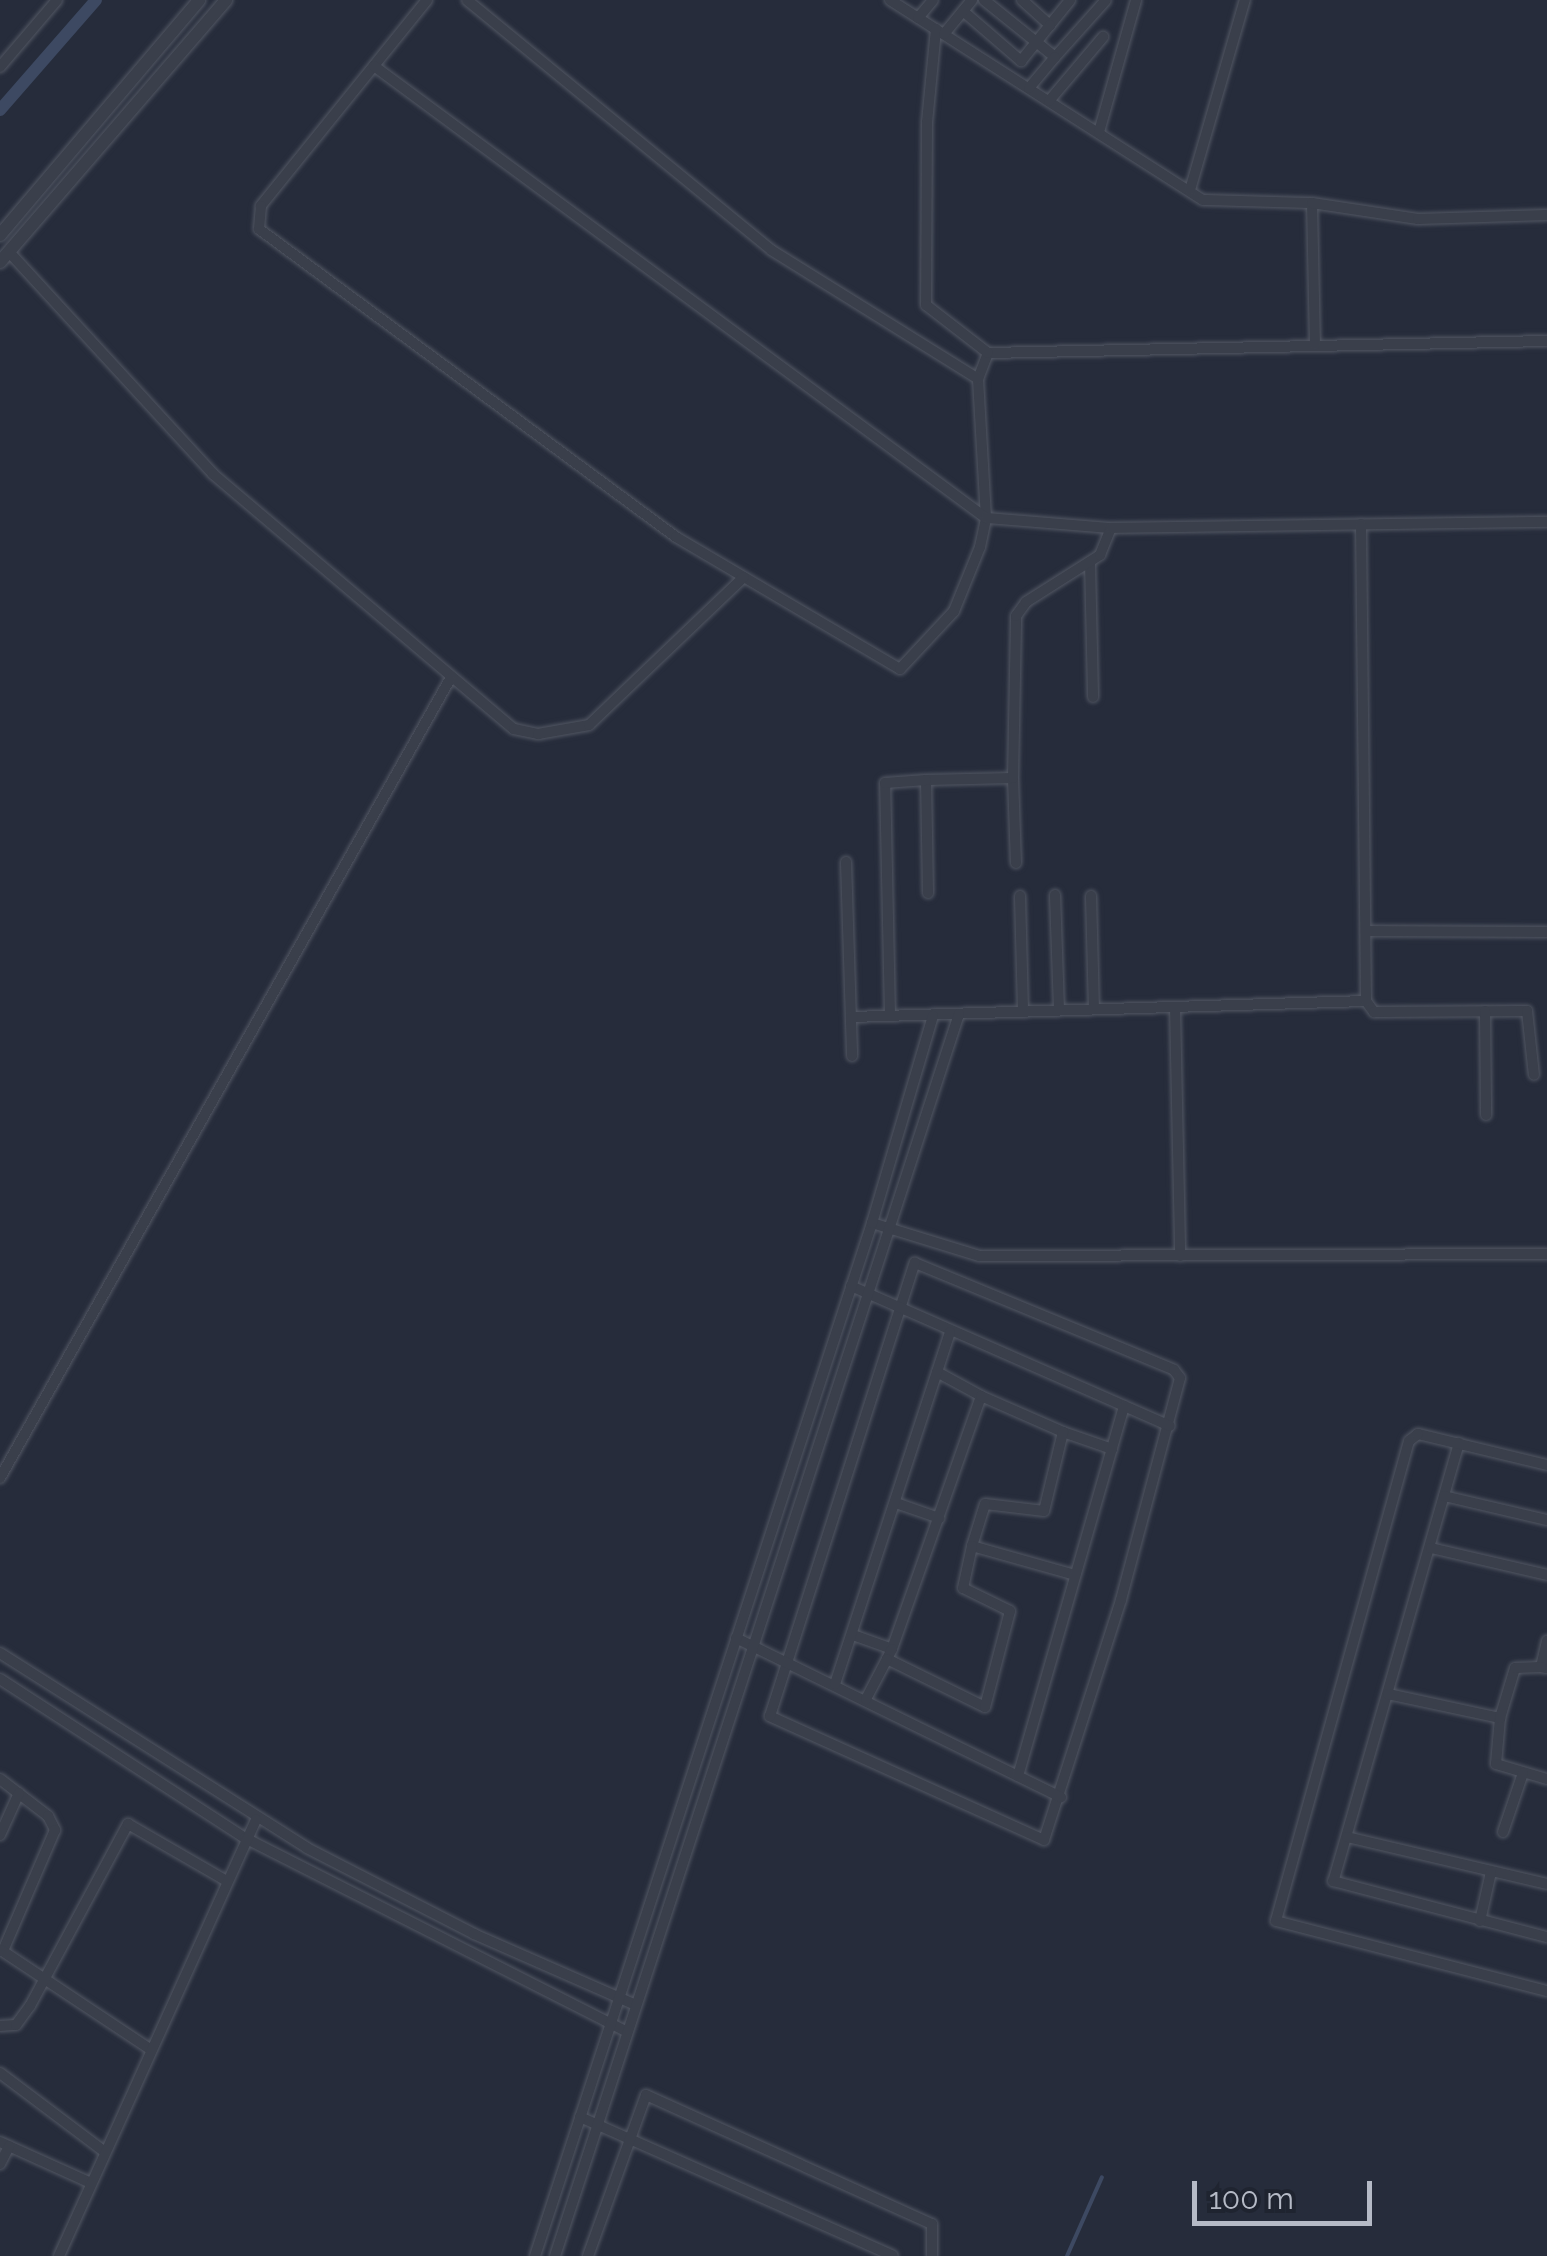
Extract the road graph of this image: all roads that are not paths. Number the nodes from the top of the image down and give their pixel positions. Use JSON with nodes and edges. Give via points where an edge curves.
{"nodes":[{"id":1,"x":57,"y":0,"type":"edge"},
{"id":2,"x":199,"y":0,"type":"edge"},
{"id":3,"x":226,"y":0,"type":"edge"},
{"id":4,"x":427,"y":0,"type":"edge"},
{"id":5,"x":467,"y":0,"type":"edge"},
{"id":6,"x":890,"y":0,"type":"edge"},
{"id":7,"x":932,"y":0,"type":"edge"},
{"id":8,"x":984,"y":0,"type":"edge"},
{"id":9,"x":1022,"y":0,"type":"edge"},
{"id":10,"x":1106,"y":0,"type":"edge"},
{"id":11,"x":1136,"y":0,"type":"edge"},
{"id":12,"x":1244,"y":0,"type":"edge"},
{"id":13,"x":1063,"y":2,"type":"edge"},
{"id":14,"x":967,"y":4,"type":"edge"},
{"id":15,"x":918,"y":18,"type":"junction"},
{"id":16,"x":1050,"y":25,"type":"junction"},
{"id":17,"x":940,"y":32,"type":"junction"},
{"id":18,"x":1103,"y":38,"type":"dead end"},
{"id":19,"x":1036,"y":44,"type":"junction"},
{"id":20,"x":1055,"y":57,"type":"junction"},
{"id":21,"x":1021,"y":61,"type":"junction"},
{"id":22,"x":374,"y":66,"type":"junction"},
{"id":23,"x":0,"y":67,"type":"edge"},
{"id":24,"x":1008,"y":74,"type":"junction"},
{"id":25,"x":1029,"y":88,"type":"junction"},
{"id":26,"x":1049,"y":100,"type":"junction"},
{"id":27,"x":1099,"y":132,"type":"junction"},
{"id":28,"x":1190,"y":190,"type":"junction"},
{"id":29,"x":1312,"y":203,"type":"junction"},
{"id":30,"x":1547,"y":215,"type":"edge"},
{"id":31,"x":0,"y":235,"type":"edge"},
{"id":32,"x":5,"y":258,"type":"edge"},
{"id":33,"x":1547,"y":342,"type":"edge"},
{"id":34,"x":1316,"y":346,"type":"junction"},
{"id":35,"x":988,"y":354,"type":"junction"},
{"id":36,"x":978,"y":379,"type":"junction"},
{"id":37,"x":986,"y":518,"type":"junction"},
{"id":38,"x":1547,"y":522,"type":"edge"},
{"id":39,"x":1362,"y":524,"type":"junction"},
{"id":40,"x":1110,"y":532,"type":"junction"},
{"id":41,"x":1090,"y":562,"type":"junction"},
{"id":42,"x":744,"y":577,"type":"junction"},
{"id":43,"x":450,"y":679,"type":"junction"},
{"id":44,"x":1093,"y":697,"type":"dead end"},
{"id":45,"x":1013,"y":778,"type":"junction"},
{"id":46,"x":926,"y":780,"type":"junction"},
{"id":47,"x":846,"y":862,"type":"dead end"},
{"id":48,"x":1016,"y":863,"type":"dead end"},
{"id":49,"x":928,"y":893,"type":"dead end"},
{"id":50,"x":1020,"y":896,"type":"dead end"},
{"id":51,"x":1055,"y":896,"type":"dead end"},
{"id":52,"x":1091,"y":896,"type":"dead end"},
{"id":53,"x":1366,"y":931,"type":"junction"},
{"id":54,"x":1547,"y":932,"type":"edge"},
{"id":55,"x":1366,"y":1002,"type":"junction"},
{"id":56,"x":1176,"y":1007,"type":"junction"},
{"id":57,"x":1094,"y":1009,"type":"junction"},
{"id":58,"x":1059,"y":1010,"type":"junction"},
{"id":59,"x":1023,"y":1011,"type":"junction"},
{"id":60,"x":1485,"y":1011,"type":"junction"},
{"id":61,"x":960,"y":1014,"type":"junction"},
{"id":62,"x":890,"y":1016,"type":"junction"},
{"id":63,"x":933,"y":1016,"type":"junction"},
{"id":64,"x":851,"y":1017,"type":"junction"},
{"id":65,"x":852,"y":1056,"type":"dead end"},
{"id":66,"x":1534,"y":1075,"type":"dead end"},
{"id":67,"x":1486,"y":1115,"type":"dead end"},
{"id":68,"x":872,"y":1223,"type":"junction"},
{"id":69,"x":892,"y":1230,"type":"junction"},
{"id":70,"x":1547,"y":1254,"type":"edge"},
{"id":71,"x":1180,"y":1256,"type":"junction"},
{"id":72,"x":850,"y":1286,"type":"junction"},
{"id":73,"x":868,"y":1296,"type":"junction"},
{"id":74,"x":898,"y":1309,"type":"junction"},
{"id":75,"x":950,"y":1332,"type":"junction"},
{"id":76,"x":937,"y":1372,"type":"junction"},
{"id":77,"x":980,"y":1396,"type":"junction"},
{"id":78,"x":1124,"y":1406,"type":"junction"},
{"id":79,"x":1170,"y":1426,"type":"junction"},
{"id":80,"x":1063,"y":1432,"type":"junction"},
{"id":81,"x":1459,"y":1443,"type":"junction"},
{"id":82,"x":1112,"y":1449,"type":"junction"},
{"id":83,"x":1547,"y":1465,"type":"edge"},
{"id":84,"x":0,"y":1478,"type":"edge"},
{"id":85,"x":1444,"y":1496,"type":"junction"},
{"id":86,"x":896,"y":1503,"type":"junction"},
{"id":87,"x":939,"y":1518,"type":"junction"},
{"id":88,"x":1547,"y":1520,"type":"edge"},
{"id":89,"x":972,"y":1546,"type":"junction"},
{"id":90,"x":1431,"y":1548,"type":"junction"},
{"id":91,"x":1076,"y":1575,"type":"junction"},
{"id":92,"x":1547,"y":1575,"type":"edge"},
{"id":93,"x":853,"y":1635,"type":"junction"},
{"id":94,"x":736,"y":1638,"type":"junction"},
{"id":95,"x":1547,"y":1641,"type":"edge"},
{"id":96,"x":754,"y":1647,"type":"junction"},
{"id":97,"x":0,"y":1653,"type":"edge"},
{"id":98,"x":889,"y":1654,"type":"junction"},
{"id":99,"x":783,"y":1660,"type":"junction"},
{"id":100,"x":1544,"y":1667,"type":"edge"},
{"id":101,"x":0,"y":1679,"type":"edge"},
{"id":102,"x":835,"y":1684,"type":"junction"},
{"id":103,"x":1388,"y":1694,"type":"junction"},
{"id":104,"x":866,"y":1700,"type":"junction"},
{"id":105,"x":1500,"y":1718,"type":"junction"},
{"id":106,"x":1523,"y":1773,"type":"junction"},
{"id":107,"x":1018,"y":1776,"type":"junction"},
{"id":108,"x":0,"y":1779,"type":"edge"},
{"id":109,"x":1547,"y":1779,"type":"edge"},
{"id":110,"x":20,"y":1793,"type":"junction"},
{"id":111,"x":1061,"y":1797,"type":"junction"},
{"id":112,"x":256,"y":1818,"type":"junction"},
{"id":113,"x":1504,"y":1832,"type":"dead end"},
{"id":114,"x":0,"y":1835,"type":"edge"},
{"id":115,"x":1347,"y":1837,"type":"junction"},
{"id":116,"x":244,"y":1838,"type":"junction"},
{"id":117,"x":1490,"y":1872,"type":"junction"},
{"id":118,"x":224,"y":1880,"type":"junction"},
{"id":119,"x":1547,"y":1884,"type":"edge"},
{"id":120,"x":1480,"y":1921,"type":"junction"},
{"id":121,"x":1547,"y":1937,"type":"edge"},
{"id":122,"x":1,"y":1950,"type":"edge"},
{"id":123,"x":46,"y":1980,"type":"junction"},
{"id":124,"x":1547,"y":1991,"type":"edge"},
{"id":125,"x":618,"y":1999,"type":"junction"},
{"id":126,"x":636,"y":2006,"type":"junction"},
{"id":127,"x":609,"y":2025,"type":"junction"},
{"id":128,"x":0,"y":2026,"type":"edge"},
{"id":129,"x":627,"y":2032,"type":"junction"},
{"id":130,"x":150,"y":2050,"type":"junction"},
{"id":131,"x":0,"y":2073,"type":"edge"},
{"id":132,"x":580,"y":2117,"type":"junction"},
{"id":133,"x":596,"y":2124,"type":"junction"},
{"id":134,"x":628,"y":2138,"type":"junction"},
{"id":135,"x":4,"y":2144,"type":"edge"},
{"id":136,"x":105,"y":2152,"type":"junction"},
{"id":137,"x":0,"y":2164,"type":"edge"},
{"id":138,"x":92,"y":2182,"type":"junction"},
{"id":139,"x":888,"y":2255,"type":"edge"},
{"id":140,"x":59,"y":2256,"type":"edge"},
{"id":141,"x":535,"y":2256,"type":"edge"},
{"id":142,"x":555,"y":2256,"type":"edge"},
{"id":143,"x":588,"y":2256,"type":"edge"},
{"id":144,"x":932,"y":2256,"type":"edge"}],
"edges":[{"from":1,"to":23,"type":"street"},
{"from":2,"to":31,"type":"street"},
{"from":3,"to":32,"type":"street"},
{"from":4,"to":22,"type":"street"},
{"from":5,"to":36,"type":"street","via":[[771,250]]},
{"from":6,"to":15,"type":"street"},
{"from":7,"to":15,"type":"street"},
{"from":8,"to":19,"type":"street"},
{"from":9,"to":16,"type":"street"},
{"from":10,"to":20,"type":"street"},
{"from":11,"to":27,"type":"street"},
{"from":12,"to":28,"type":"street"},
{"from":13,"to":16,"type":"street"},
{"from":14,"to":17,"type":"street"},
{"from":14,"to":21,"type":"street"},
{"from":15,"to":17,"type":"street"},
{"from":16,"to":19,"type":"street"},
{"from":17,"to":24,"type":"street"},
{"from":17,"to":35,"type":"street","via":[[927,122],[926,306]]},
{"from":18,"to":26,"type":"street"},
{"from":19,"to":20,"type":"street"},
{"from":19,"to":21,"type":"street"},
{"from":20,"to":25,"type":"street"},
{"from":21,"to":24,"type":"street"},
{"from":22,"to":37,"type":"street"},
{"from":22,"to":42,"type":"street","via":[[261,206],[259,229],[634,508]]},
{"from":24,"to":25,"type":"street"},
{"from":25,"to":26,"type":"street"},
{"from":26,"to":27,"type":"street"},
{"from":27,"to":28,"type":"street"},
{"from":28,"to":29,"type":"street","via":[[1207,201]]},
{"from":29,"to":30,"type":"street","via":[[1418,219]]},
{"from":29,"to":34,"type":"street"},
{"from":32,"to":43,"type":"street","via":[[213,474]]},
{"from":33,"to":34,"type":"street"},
{"from":34,"to":35,"type":"street"},
{"from":35,"to":36,"type":"street"},
{"from":36,"to":37,"type":"street"},
{"from":37,"to":40,"type":"street"},
{"from":37,"to":42,"type":"street","via":[[954,612],[904,668]]},
{"from":38,"to":39,"type":"street"},
{"from":39,"to":40,"type":"street"},
{"from":39,"to":53,"type":"street"},
{"from":40,"to":41,"type":"street"},
{"from":41,"to":44,"type":"street"},
{"from":41,"to":45,"type":"street","via":[[1026,602],[1016,616]]},
{"from":42,"to":43,"type":"street","via":[[584,728],[514,730]]},
{"from":43,"to":84,"type":"street"},
{"from":45,"to":46,"type":"street"},
{"from":45,"to":48,"type":"street"},
{"from":46,"to":49,"type":"street"},
{"from":46,"to":62,"type":"street","via":[[885,783]]},
{"from":47,"to":64,"type":"street"},
{"from":50,"to":59,"type":"street"},
{"from":51,"to":58,"type":"street"},
{"from":52,"to":57,"type":"street"},
{"from":53,"to":54,"type":"street"},
{"from":53,"to":55,"type":"street"},
{"from":55,"to":56,"type":"street"},
{"from":55,"to":60,"type":"street","via":[[1374,1012]]},
{"from":56,"to":57,"type":"street"},
{"from":56,"to":71,"type":"street"},
{"from":57,"to":58,"type":"street"},
{"from":58,"to":59,"type":"street"},
{"from":59,"to":61,"type":"street"},
{"from":60,"to":66,"type":"street","via":[[1530,1014]]},
{"from":60,"to":67,"type":"street"},
{"from":61,"to":63,"type":"street"},
{"from":61,"to":69,"type":"street"},
{"from":62,"to":63,"type":"street"},
{"from":62,"to":64,"type":"street"},
{"from":63,"to":68,"type":"street"},
{"from":64,"to":65,"type":"street"},
{"from":68,"to":69,"type":"street"},
{"from":68,"to":72,"type":"street"},
{"from":69,"to":71,"type":"street","via":[[980,1256]]},
{"from":69,"to":73,"type":"street"},
{"from":70,"to":71,"type":"street"},
{"from":72,"to":73,"type":"street"},
{"from":72,"to":94,"type":"street"},
{"from":73,"to":74,"type":"street"},
{"from":73,"to":96,"type":"street"},
{"from":74,"to":75,"type":"street"},
{"from":74,"to":79,"type":"street","via":[[919,1263],[1174,1370],[1180,1378]]},
{"from":74,"to":99,"type":"street"},
{"from":75,"to":76,"type":"street"},
{"from":75,"to":78,"type":"street"},
{"from":76,"to":77,"type":"street"},
{"from":76,"to":86,"type":"street"},
{"from":77,"to":80,"type":"street"},
{"from":77,"to":87,"type":"street"},
{"from":78,"to":79,"type":"street"},
{"from":78,"to":82,"type":"street"},
{"from":79,"to":111,"type":"street"},
{"from":80,"to":82,"type":"street"},
{"from":80,"to":89,"type":"street","via":[[1044,1511],[1027,1514],[988,1503]]},
{"from":81,"to":83,"type":"street"},
{"from":81,"to":85,"type":"street"},
{"from":81,"to":124,"type":"street","via":[[1418,1434],[1409,1441],[1276,1923]]},
{"from":82,"to":91,"type":"street"},
{"from":85,"to":88,"type":"street"},
{"from":85,"to":90,"type":"street"},
{"from":86,"to":87,"type":"street"},
{"from":86,"to":93,"type":"street"},
{"from":87,"to":98,"type":"street"},
{"from":89,"to":91,"type":"street"},
{"from":89,"to":98,"type":"street","via":[[963,1588],[1010,1612],[986,1708]]},
{"from":90,"to":92,"type":"street"},
{"from":90,"to":103,"type":"street"},
{"from":91,"to":107,"type":"street"},
{"from":93,"to":98,"type":"street"},
{"from":93,"to":102,"type":"street"},
{"from":94,"to":96,"type":"street"},
{"from":94,"to":125,"type":"street"},
{"from":95,"to":100,"type":"street"},
{"from":96,"to":99,"type":"street"},
{"from":96,"to":126,"type":"street"},
{"from":97,"to":112,"type":"street"},
{"from":98,"to":104,"type":"street"},
{"from":99,"to":102,"type":"street"},
{"from":99,"to":111,"type":"street","via":[[772,1720],[1042,1841]]},
{"from":100,"to":105,"type":"street","via":[[1515,1668]]},
{"from":101,"to":116,"type":"street"},
{"from":102,"to":104,"type":"street"},
{"from":103,"to":105,"type":"street"},
{"from":103,"to":115,"type":"street"},
{"from":104,"to":107,"type":"street"},
{"from":105,"to":106,"type":"street","via":[[1496,1764]]},
{"from":106,"to":109,"type":"street"},
{"from":106,"to":113,"type":"street"},
{"from":107,"to":111,"type":"street"},
{"from":108,"to":110,"type":"street"},
{"from":110,"to":114,"type":"street"},
{"from":110,"to":122,"type":"street","via":[[55,1830]]},
{"from":112,"to":116,"type":"street"},
{"from":112,"to":125,"type":"street","via":[[474,1934]]},
{"from":115,"to":117,"type":"street"},
{"from":115,"to":120,"type":"street","via":[[1336,1886]]},
{"from":116,"to":118,"type":"street"},
{"from":116,"to":127,"type":"street"},
{"from":117,"to":119,"type":"street"},
{"from":117,"to":120,"type":"street"},
{"from":118,"to":123,"type":"street","via":[[128,1824]]},
{"from":118,"to":130,"type":"street"},
{"from":120,"to":121,"type":"street"},
{"from":122,"to":123,"type":"street"},
{"from":123,"to":128,"type":"street","via":[[16,2025]]},
{"from":123,"to":130,"type":"street"},
{"from":125,"to":126,"type":"street"},
{"from":125,"to":127,"type":"street"},
{"from":126,"to":129,"type":"street"},
{"from":127,"to":129,"type":"street"},
{"from":127,"to":132,"type":"street"},
{"from":129,"to":133,"type":"street"},
{"from":130,"to":136,"type":"street"},
{"from":131,"to":136,"type":"street"},
{"from":132,"to":133,"type":"street"},
{"from":132,"to":141,"type":"street"},
{"from":133,"to":134,"type":"street"},
{"from":133,"to":142,"type":"street"},
{"from":134,"to":139,"type":"street"},
{"from":134,"to":143,"type":"street"},
{"from":134,"to":144,"type":"street","via":[[648,2095],[932,2224]]},
{"from":135,"to":137,"type":"street"},
{"from":135,"to":138,"type":"street"},
{"from":136,"to":138,"type":"street"},
{"from":138,"to":140,"type":"street"}]}
